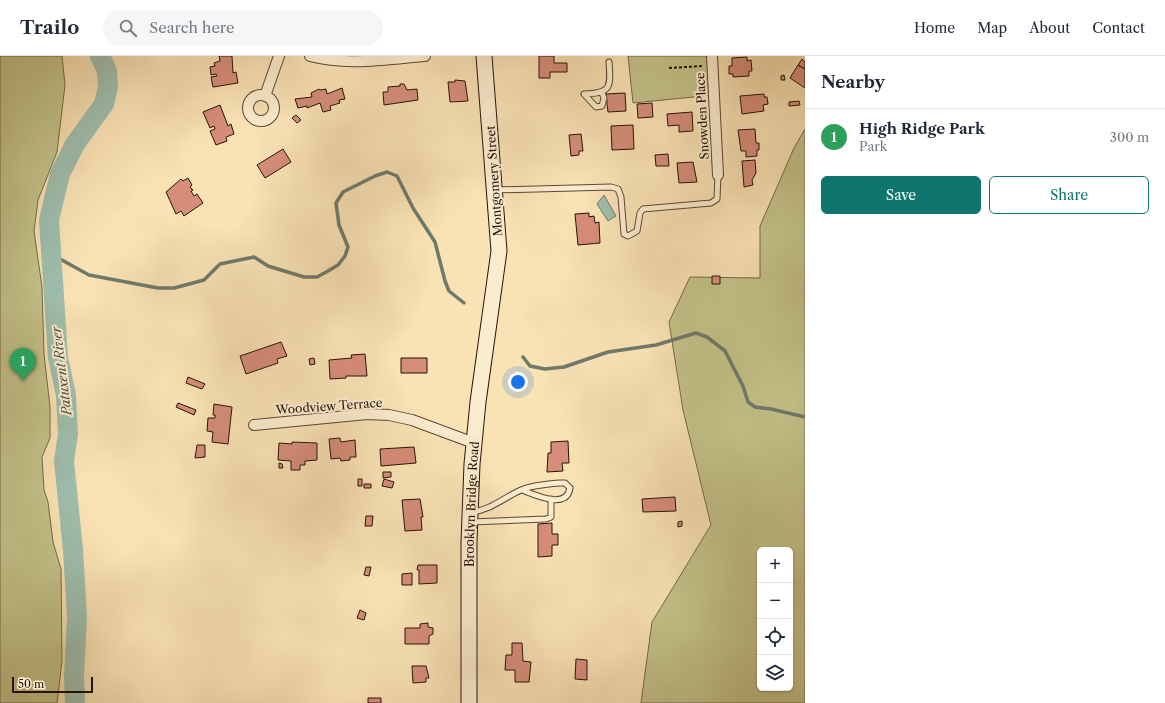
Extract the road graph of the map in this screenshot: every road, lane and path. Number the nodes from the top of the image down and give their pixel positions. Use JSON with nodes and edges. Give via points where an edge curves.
{"nodes":[{"id":1,"x":279,"y":56,"type":"edge"},
{"id":2,"x":310,"y":56,"type":"edge"},
{"id":3,"x":425,"y":56,"type":"edge"},
{"id":4,"x":483,"y":56,"type":"edge"},
{"id":5,"x":712,"y":60,"type":"edge"},
{"id":6,"x":609,"y":62,"type":"dead end"},
{"id":7,"x":669,"y":68,"type":"dead end"},
{"id":8,"x":602,"y":93,"type":"dead end"},
{"id":9,"x":266,"y":96,"type":"dead end"},
{"id":10,"x":718,"y":175,"type":"joint"},
{"id":11,"x":494,"y":190,"type":"junction"},
{"id":12,"x":492,"y":306,"type":"joint"},
{"id":13,"x":254,"y":426,"type":"dead end"},
{"id":14,"x":474,"y":443,"type":"junction"},
{"id":15,"x":522,"y":490,"type":"junction"},
{"id":16,"x":551,"y":499,"type":"junction"},
{"id":17,"x":470,"y":517,"type":"junction"},
{"id":18,"x":468,"y":703,"type":"edge"}],
"edges":[{"from":1,"to":9,"type":"street"},
{"from":2,"to":3,"type":"street","via":[[359,61]]},
{"from":4,"to":11,"type":"street","name":"Montgomery Street"},
{"from":5,"to":7,"type":"path"},
{"from":5,"to":10,"type":"street","name":"Snowden Place"},
{"from":6,"to":8,"type":"lane","via":[[610,79],[607,90]]},
{"from":10,"to":11,"type":"lane","via":[[717,199],[711,204],[643,209],[637,231],[628,236],[624,234],[618,189],[611,187]]},
{"from":11,"to":12,"type":"street","name":"Montgomery Street","via":[[499,251]]},
{"from":12,"to":14,"type":"street","name":"Brooklyn Bridge Road"},
{"from":13,"to":14,"type":"street","name":"Woodview Terrace","via":[[367,414],[389,415],[412,420]]},
{"from":14,"to":17,"type":"street","name":"Brooklyn Bridge Road"},
{"from":15,"to":16,"type":"lane"},
{"from":15,"to":16,"type":"lane","via":[[561,483],[570,488],[565,498]]},
{"from":15,"to":17,"type":"lane"},
{"from":16,"to":17,"type":"lane","via":[[551,517],[546,519]]},
{"from":17,"to":18,"type":"street","name":"Brooklyn Bridge Road"}]}
